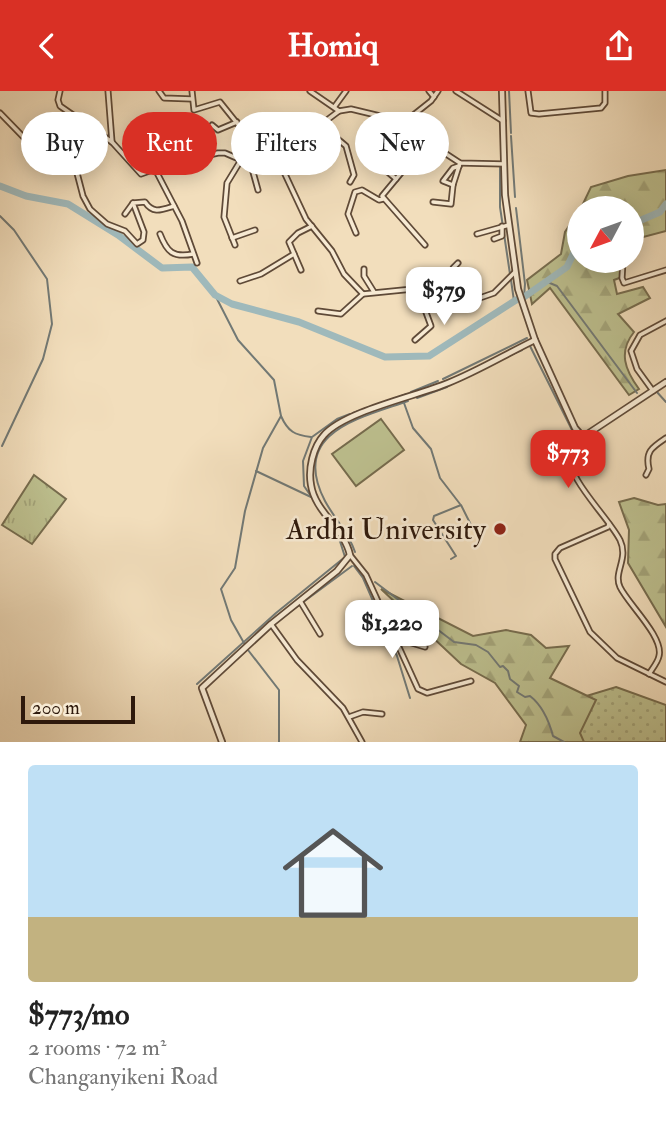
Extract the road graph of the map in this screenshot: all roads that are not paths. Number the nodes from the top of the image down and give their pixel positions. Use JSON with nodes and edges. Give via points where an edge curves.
{"nodes":[{"id":1,"x":60,"y":91,"type":"edge"},
{"id":2,"x":108,"y":91,"type":"edge"},
{"id":3,"x":159,"y":91,"type":"edge"},
{"id":4,"x":192,"y":91,"type":"edge"},
{"id":5,"x":310,"y":91,"type":"edge"},
{"id":6,"x":346,"y":91,"type":"edge"},
{"id":7,"x":429,"y":91,"type":"edge"},
{"id":8,"x":438,"y":91,"type":"edge"},
{"id":9,"x":456,"y":91,"type":"edge"},
{"id":10,"x":502,"y":91,"type":"edge"},
{"id":11,"x":528,"y":91,"type":"edge"},
{"id":12,"x":605,"y":91,"type":"edge"},
{"id":13,"x":434,"y":97,"type":"junction"},
{"id":14,"x":192,"y":99,"type":"junction"},
{"id":15,"x":334,"y":107,"type":"junction"},
{"id":16,"x":339,"y":111,"type":"joint"},
{"id":17,"x":67,"y":112,"type":"edge"},
{"id":18,"x":368,"y":112,"type":"edge"},
{"id":19,"x":416,"y":112,"type":"edge"},
{"id":20,"x":0,"y":113,"type":"edge"},
{"id":21,"x":231,"y":115,"type":"edge"},
{"id":22,"x":503,"y":121,"type":"junction"},
{"id":23,"x":21,"y":135,"type":"edge"},
{"id":24,"x":108,"y":139,"type":"edge"},
{"id":25,"x":112,"y":142,"type":"junction"},
{"id":26,"x":341,"y":142,"type":"edge"},
{"id":27,"x":122,"y":153,"type":"edge"},
{"id":28,"x":449,"y":158,"type":"edge"},
{"id":29,"x":459,"y":164,"type":"junction"},
{"id":30,"x":504,"y":164,"type":"junction"},
{"id":31,"x":231,"y":173,"type":"edge"},
{"id":32,"x":77,"y":175,"type":"edge"},
{"id":33,"x":158,"y":175,"type":"edge"},
{"id":34,"x":254,"y":175,"type":"edge"},
{"id":35,"x":285,"y":175,"type":"edge"},
{"id":36,"x":391,"y":175,"type":"edge"},
{"id":37,"x":399,"y":175,"type":"edge"},
{"id":38,"x":396,"y":179,"type":"junction"},
{"id":39,"x":351,"y":182,"type":"dead end"},
{"id":40,"x":453,"y":185,"type":"junction"},
{"id":41,"x":258,"y":190,"type":"dead end"},
{"id":42,"x":383,"y":199,"type":"junction"},
{"id":43,"x":432,"y":202,"type":"dead end"},
{"id":44,"x":133,"y":203,"type":"junction"},
{"id":45,"x":174,"y":206,"type":"junction"},
{"id":46,"x":125,"y":214,"type":"dead end"},
{"id":47,"x":509,"y":225,"type":"junction"},
{"id":48,"x":312,"y":226,"type":"junction"},
{"id":49,"x":502,"y":226,"type":"junction"},
{"id":50,"x":256,"y":230,"type":"dead end"},
{"id":51,"x":356,"y":233,"type":"dead end"},
{"id":52,"x":160,"y":234,"type":"dead end"},
{"id":53,"x":477,"y":235,"type":"dead end"},
{"id":54,"x":232,"y":238,"type":"junction"},
{"id":55,"x":494,"y":239,"type":"dead end"},
{"id":56,"x":235,"y":245,"type":"dead end"},
{"id":57,"x":425,"y":245,"type":"dead end"},
{"id":58,"x":193,"y":254,"type":"junction"},
{"id":59,"x":293,"y":254,"type":"junction"},
{"id":60,"x":197,"y":263,"type":"dead end"},
{"id":61,"x":458,"y":263,"type":"dead end"},
{"id":62,"x":364,"y":269,"type":"dead end"},
{"id":63,"x":301,"y":270,"type":"dead end"},
{"id":64,"x":666,"y":270,"type":"edge"},
{"id":65,"x":515,"y":272,"type":"junction"},
{"id":66,"x":622,"y":273,"type":"edge"},
{"id":67,"x":428,"y":275,"type":"dead end"},
{"id":68,"x":240,"y":281,"type":"dead end"},
{"id":69,"x":413,"y":289,"type":"junction"},
{"id":70,"x":374,"y":292,"type":"junction"},
{"id":71,"x":445,"y":292,"type":"junction"},
{"id":72,"x":363,"y":294,"type":"junction"},
{"id":73,"x":467,"y":299,"type":"junction"},
{"id":74,"x":318,"y":311,"type":"dead end"},
{"id":75,"x":666,"y":321,"type":"edge"},
{"id":76,"x":415,"y":340,"type":"dead end"},
{"id":77,"x":535,"y":340,"type":"junction"},
{"id":78,"x":666,"y":382,"type":"edge"},
{"id":79,"x":653,"y":391,"type":"junction"},
{"id":80,"x":582,"y":436,"type":"junction"},
{"id":81,"x":666,"y":438,"type":"edge"},
{"id":82,"x":646,"y":475,"type":"dead end"},
{"id":83,"x":609,"y":524,"type":"junction"},
{"id":84,"x":350,"y":555,"type":"junction"},
{"id":85,"x":300,"y":601,"type":"junction"},
{"id":86,"x":271,"y":624,"type":"junction"},
{"id":87,"x":320,"y":634,"type":"dead end"},
{"id":88,"x":395,"y":638,"type":"junction"},
{"id":89,"x":425,"y":647,"type":"dead end"},
{"id":90,"x":649,"y":674,"type":"junction"},
{"id":91,"x":471,"y":681,"type":"dead end"},
{"id":92,"x":666,"y":682,"type":"edge"},
{"id":93,"x":382,"y":714,"type":"dead end"},
{"id":94,"x":349,"y":717,"type":"junction"},
{"id":95,"x":222,"y":742,"type":"edge"},
{"id":96,"x":362,"y":742,"type":"edge"}],
"edges":[{"from":1,"to":17,"type":"street","via":[[58,100]]},
{"from":2,"to":25,"type":"street"},
{"from":3,"to":14,"type":"street","via":[[164,98]]},
{"from":4,"to":14,"type":"street"},
{"from":5,"to":15,"type":"street"},
{"from":6,"to":15,"type":"street"},
{"from":7,"to":13,"type":"street"},
{"from":8,"to":13,"type":"street"},
{"from":9,"to":22,"type":"street"},
{"from":10,"to":22,"type":"street"},
{"from":11,"to":12,"type":"street","via":[[529,109],[539,114],[601,108]]},
{"from":13,"to":19,"type":"street"},
{"from":14,"to":21,"type":"street","via":[[196,111],[220,102]]},
{"from":15,"to":16,"type":"street"},
{"from":16,"to":18,"type":"street"},
{"from":20,"to":23,"type":"street"},
{"from":22,"to":30,"type":"street"},
{"from":24,"to":25,"type":"street"},
{"from":25,"to":27,"type":"street"},
{"from":26,"to":39,"type":"street","via":[[354,176]]},
{"from":28,"to":29,"type":"street"},
{"from":29,"to":30,"type":"street"},
{"from":29,"to":40,"type":"street"},
{"from":29,"to":40,"type":"street","via":[[443,181]]},
{"from":30,"to":47,"type":"street"},
{"from":31,"to":54,"type":"street","via":[[224,198],[225,225]]},
{"from":32,"to":44,"type":"street","via":[[90,209],[139,244],[144,232]]},
{"from":33,"to":45,"type":"street"},
{"from":34,"to":41,"type":"street"},
{"from":35,"to":48,"type":"street"},
{"from":36,"to":38,"type":"street"},
{"from":37,"to":38,"type":"street"},
{"from":38,"to":42,"type":"street"},
{"from":40,"to":43,"type":"street","via":[[451,204]]},
{"from":42,"to":51,"type":"street","via":[[362,190],[355,192],[348,214]]},
{"from":42,"to":57,"type":"street"},
{"from":44,"to":45,"type":"street","via":[[145,202],[154,211]]},
{"from":44,"to":46,"type":"street"},
{"from":45,"to":58,"type":"street"},
{"from":47,"to":49,"type":"street"},
{"from":47,"to":65,"type":"street"},
{"from":48,"to":59,"type":"street","via":[[289,242]]},
{"from":48,"to":72,"type":"street"},
{"from":49,"to":53,"type":"street"},
{"from":49,"to":55,"type":"street","via":[[502,236]]},
{"from":50,"to":54,"type":"street"},
{"from":52,"to":58,"type":"street","via":[[168,250],[180,256]]},
{"from":54,"to":56,"type":"street"},
{"from":58,"to":60,"type":"street"},
{"from":59,"to":63,"type":"street"},
{"from":59,"to":68,"type":"street"},
{"from":61,"to":73,"type":"street","via":[[453,268],[455,277]]},
{"from":62,"to":70,"type":"street"},
{"from":64,"to":66,"type":"street","via":[[624,283]]},
{"from":65,"to":73,"type":"street","via":[[490,295]]},
{"from":65,"to":77,"type":"street"},
{"from":67,"to":69,"type":"street"},
{"from":69,"to":70,"type":"street"},
{"from":69,"to":71,"type":"street"},
{"from":70,"to":72,"type":"street"},
{"from":71,"to":73,"type":"street"},
{"from":71,"to":76,"type":"street","via":[[424,307],[431,326]]},
{"from":72,"to":74,"type":"street","via":[[341,314]]},
{"from":75,"to":79,"type":"street","via":[[640,335],[631,351]]},
{"from":77,"to":80,"type":"street"},
{"from":77,"to":84,"type":"street","via":[[450,383],[356,416],[325,434],[313,457],[311,486]]},
{"from":78,"to":79,"type":"street"},
{"from":79,"to":80,"type":"street"},
{"from":80,"to":83,"type":"street","via":[[569,449],[569,465]]},
{"from":81,"to":82,"type":"street","via":[[648,455]]},
{"from":83,"to":90,"type":"street","via":[[624,552],[620,586],[659,647]]},
{"from":83,"to":90,"type":"street","via":[[566,544],[555,559],[590,632],[617,658]]},
{"from":84,"to":85,"type":"street"},
{"from":84,"to":88,"type":"street","via":[[366,575]]},
{"from":85,"to":86,"type":"street"},
{"from":85,"to":87,"type":"street"},
{"from":86,"to":94,"type":"street"},
{"from":86,"to":95,"type":"street","via":[[202,688]]},
{"from":88,"to":89,"type":"street"},
{"from":88,"to":91,"type":"street","via":[[421,691]]},
{"from":90,"to":92,"type":"street"},
{"from":93,"to":94,"type":"street","via":[[363,712]]},
{"from":94,"to":96,"type":"street"}]}
